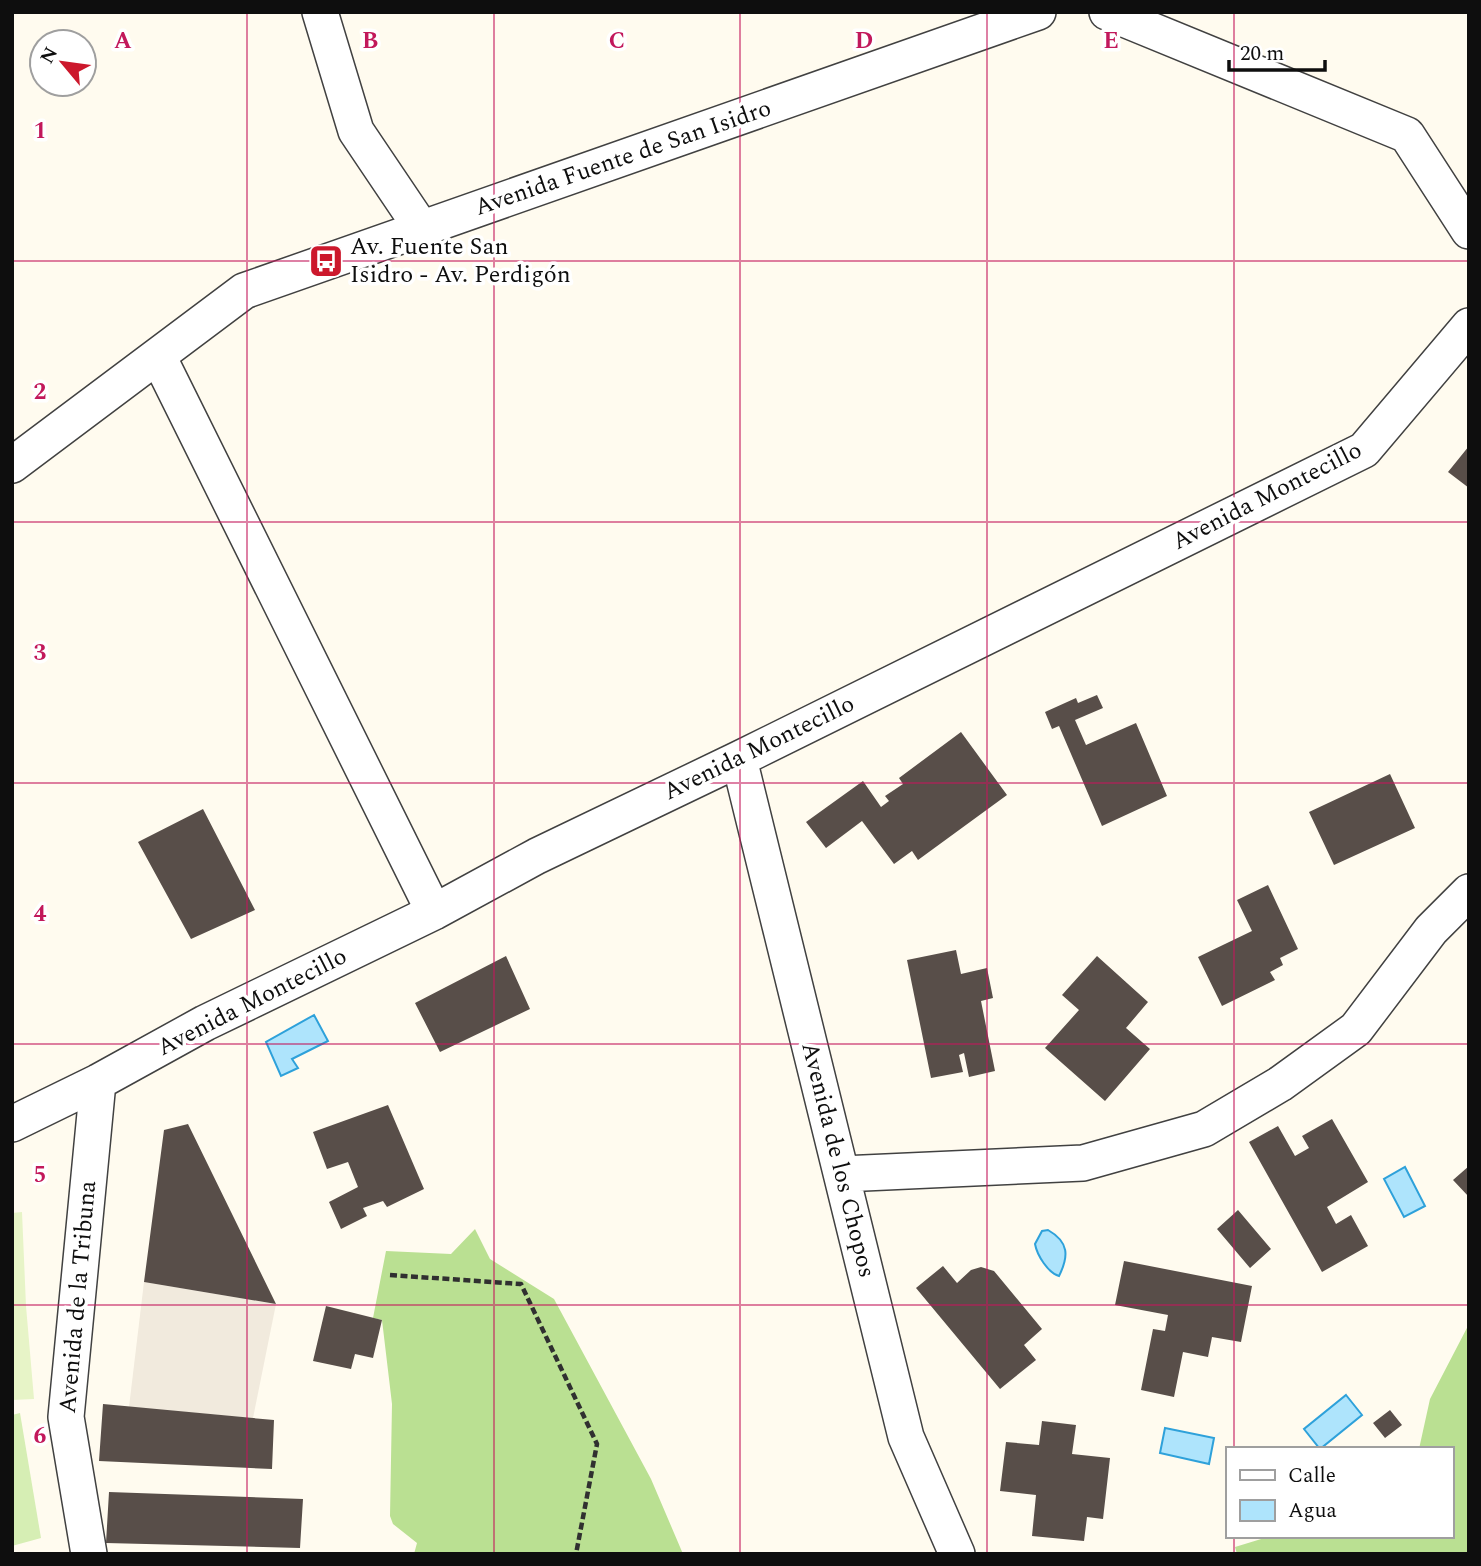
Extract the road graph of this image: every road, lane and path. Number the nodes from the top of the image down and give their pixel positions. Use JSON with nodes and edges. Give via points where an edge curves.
{"nodes":[{"id":1,"x":320,"y":12,"type":"edge"},
{"id":2,"x":1038,"y":12,"type":"edge"},
{"id":3,"x":1107,"y":12,"type":"edge"},
{"id":4,"x":422,"y":229,"type":"junction"},
{"id":5,"x":1469,"y":231,"type":"edge"},
{"id":6,"x":1469,"y":326,"type":"edge"},
{"id":7,"x":158,"y":356,"type":"junction"},
{"id":8,"x":12,"y":466,"type":"edge"},
{"id":9,"x":739,"y":759,"type":"junction"},
{"id":10,"x":1469,"y":892,"type":"edge"},
{"id":11,"x":434,"y":912,"type":"junction"},
{"id":12,"x":98,"y":1082,"type":"junction"},
{"id":13,"x":12,"y":1124,"type":"edge"},
{"id":14,"x":842,"y":1174,"type":"junction"},
{"id":15,"x":390,"y":1275,"type":"dead end"},
{"id":16,"x":89,"y":1554,"type":"edge"},
{"id":17,"x":576,"y":1554,"type":"edge"},
{"id":18,"x":957,"y":1554,"type":"edge"}],
"edges":[{"from":1,"to":4,"type":"street","via":[[356,131]]},
{"from":2,"to":4,"type":"street","name":"Avenida Fuente de San Isidro"},
{"from":3,"to":5,"type":"street","via":[[1407,135]]},
{"from":4,"to":7,"type":"street","name":"Avenida Fuente de San Isidro","via":[[244,291]]},
{"from":6,"to":9,"type":"street","name":"Avenida Montecillo","via":[[1364,450]]},
{"from":7,"to":8,"type":"street","name":"Avenida Fuente de San Isidro"},
{"from":7,"to":11,"type":"street"},
{"from":9,"to":11,"type":"street","name":"Avenida Montecillo","via":[[537,856]]},
{"from":9,"to":14,"type":"street","name":"Avenida de los Chopos"},
{"from":10,"to":14,"type":"street","via":[[1431,930],[1356,1029],[1280,1084],[1204,1129],[1083,1163]]},
{"from":11,"to":12,"type":"street","name":"Avenida Montecillo","via":[[205,1023]]},
{"from":12,"to":13,"type":"street","name":"Avenida Montecillo"},
{"from":12,"to":16,"type":"street","name":"Avenida de la Tribuna","via":[[66,1417]]},
{"from":14,"to":18,"type":"street","name":"Avenida de los Chopos","via":[[906,1437]]},
{"from":15,"to":17,"type":"path","via":[[521,1284],[597,1444]]}]}
